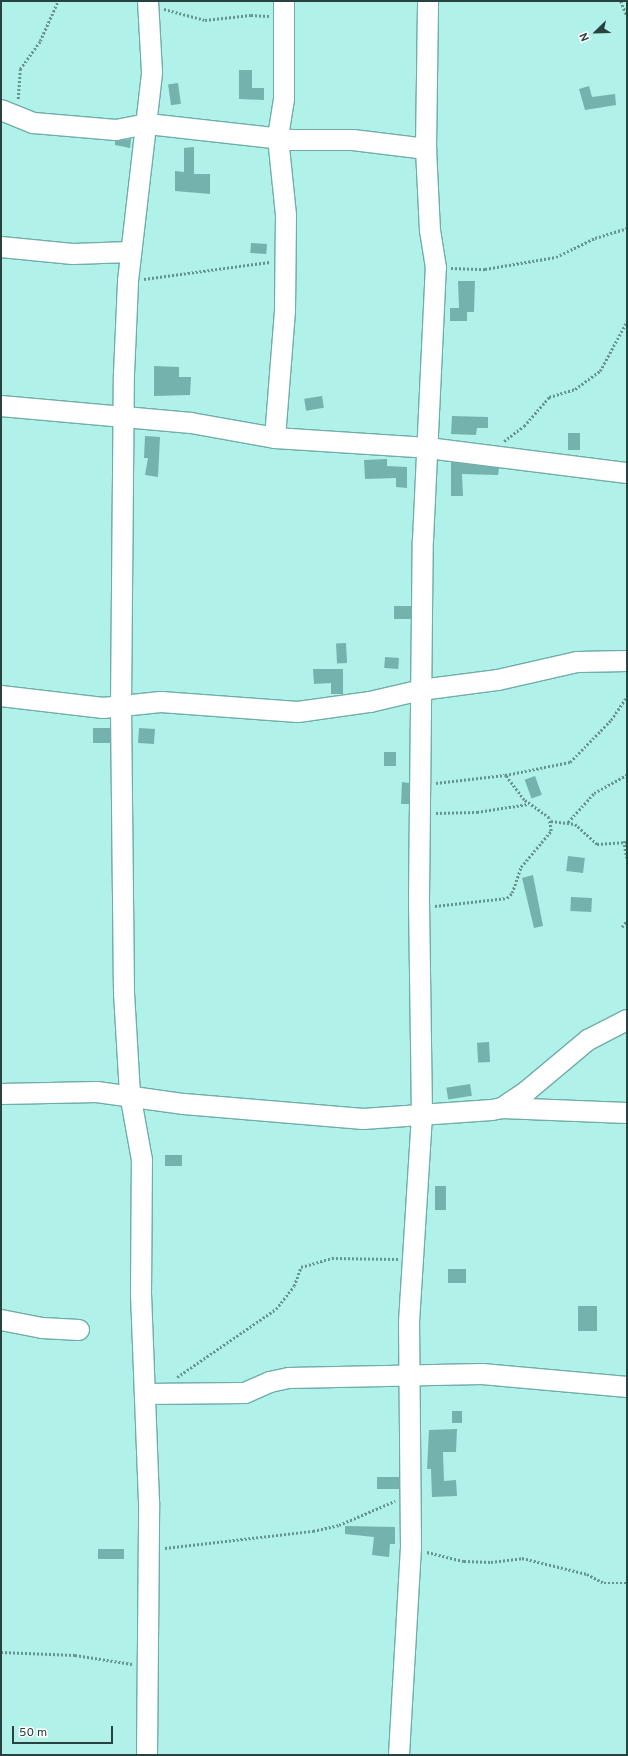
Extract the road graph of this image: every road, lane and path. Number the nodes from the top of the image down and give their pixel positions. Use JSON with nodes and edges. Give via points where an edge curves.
{"nodes":[{"id":1,"x":58,"y":1,"type":"edge"},
{"id":2,"x":428,"y":1,"type":"edge"},
{"id":3,"x":621,"y":1,"type":"edge"},
{"id":4,"x":148,"y":4,"type":"edge"},
{"id":5,"x":284,"y":7,"type":"edge"},
{"id":6,"x":627,"y":16,"type":"edge"},
{"id":7,"x":8,"y":114,"type":"edge"},
{"id":8,"x":148,"y":124,"type":"junction"},
{"id":9,"x":278,"y":137,"type":"junction"},
{"id":10,"x":426,"y":149,"type":"junction"},
{"id":11,"x":627,"y":228,"type":"edge"},
{"id":12,"x":1,"y":247,"type":"edge"},
{"id":13,"x":131,"y":252,"type":"junction"},
{"id":14,"x":285,"y":259,"type":"junction"},
{"id":15,"x":436,"y":268,"type":"junction"},
{"id":16,"x":128,"y":281,"type":"junction"},
{"id":17,"x":627,"y":321,"type":"edge"},
{"id":18,"x":1,"y":406,"type":"edge"},
{"id":19,"x":126,"y":418,"type":"junction"},
{"id":20,"x":275,"y":438,"type":"junction"},
{"id":21,"x":428,"y":448,"type":"junction"},
{"id":22,"x":479,"y":454,"type":"junction"},
{"id":23,"x":627,"y":473,"type":"edge"},
{"id":24,"x":627,"y":661,"type":"edge"},
{"id":25,"x":421,"y":690,"type":"junction"},
{"id":26,"x":1,"y":696,"type":"edge"},
{"id":27,"x":627,"y":696,"type":"edge"},
{"id":28,"x":121,"y":706,"type":"junction"},
{"id":29,"x":505,"y":775,"type":"junction"},
{"id":30,"x":627,"y":775,"type":"edge"},
{"id":31,"x":420,"y":786,"type":"junction"},
{"id":32,"x":528,"y":804,"type":"junction"},
{"id":33,"x":420,"y":813,"type":"junction"},
{"id":34,"x":551,"y":821,"type":"junction"},
{"id":35,"x":568,"y":822,"type":"junction"},
{"id":36,"x":625,"y":842,"type":"edge"},
{"id":37,"x":627,"y":858,"type":"edge"},
{"id":38,"x":419,"y":906,"type":"junction"},
{"id":39,"x":627,"y":920,"type":"edge"},
{"id":40,"x":622,"y":927,"type":"dead end"},
{"id":41,"x":627,"y":1020,"type":"edge"},
{"id":42,"x":1,"y":1094,"type":"edge"},
{"id":43,"x":130,"y":1094,"type":"junction"},
{"id":44,"x":502,"y":1108,"type":"junction"},
{"id":45,"x":627,"y":1113,"type":"edge"},
{"id":46,"x":422,"y":1115,"type":"junction"},
{"id":47,"x":413,"y":1261,"type":"junction"},
{"id":48,"x":1,"y":1320,"type":"edge"},
{"id":49,"x":79,"y":1330,"type":"dead end"},
{"id":50,"x":410,"y":1377,"type":"junction"},
{"id":51,"x":627,"y":1387,"type":"edge"},
{"id":52,"x":154,"y":1394,"type":"junction"},
{"id":53,"x":410,"y":1494,"type":"junction"},
{"id":54,"x":411,"y":1548,"type":"junction"},
{"id":55,"x":148,"y":1551,"type":"junction"},
{"id":56,"x":627,"y":1583,"type":"edge"},
{"id":57,"x":1,"y":1652,"type":"edge"},
{"id":58,"x":146,"y":1667,"type":"junction"},
{"id":59,"x":146,"y":1755,"type":"edge"},
{"id":60,"x":399,"y":1755,"type":"edge"}],
"edges":[{"from":1,"to":7,"type":"path","via":[[40,41],[20,69]]},
{"from":2,"to":10,"type":"street"},
{"from":3,"to":6,"type":"path"},
{"from":4,"to":5,"type":"path","via":[[205,20]]},
{"from":4,"to":8,"type":"street","via":[[152,72]]},
{"from":5,"to":9,"type":"street","via":[[284,98]]},
{"from":7,"to":8,"type":"street","via":[[34,122],[116,130]]},
{"from":8,"to":9,"type":"street"},
{"from":8,"to":13,"type":"street","via":[[141,155]]},
{"from":9,"to":10,"type":"street","via":[[359,140]]},
{"from":9,"to":14,"type":"street","via":[[286,215]]},
{"from":10,"to":15,"type":"street","via":[[430,231]]},
{"from":11,"to":15,"type":"path","via":[[595,238],[556,257],[485,269]]},
{"from":12,"to":13,"type":"street","via":[[73,254]]},
{"from":13,"to":16,"type":"street"},
{"from":14,"to":16,"type":"path"},
{"from":14,"to":20,"type":"street","via":[[285,310]]},
{"from":15,"to":21,"type":"street"},
{"from":16,"to":19,"type":"street"},
{"from":17,"to":22,"type":"path","via":[[600,371],[576,389],[548,397],[524,426]]},
{"from":18,"to":19,"type":"street"},
{"from":19,"to":20,"type":"street","via":[[191,423]]},
{"from":19,"to":28,"type":"street"},
{"from":20,"to":21,"type":"street"},
{"from":21,"to":22,"type":"street"},
{"from":21,"to":25,"type":"street","via":[[423,540]]},
{"from":22,"to":23,"type":"street"},
{"from":24,"to":25,"type":"street","via":[[578,662],[491,682]]},
{"from":25,"to":28,"type":"street","via":[[370,702],[298,712],[161,702]]},
{"from":25,"to":31,"type":"street"},
{"from":26,"to":28,"type":"street","via":[[88,707]]},
{"from":27,"to":29,"type":"path","via":[[574,760]]},
{"from":28,"to":43,"type":"street","via":[[124,993]]},
{"from":29,"to":31,"type":"path","via":[[472,777]]},
{"from":29,"to":32,"type":"path"},
{"from":30,"to":35,"type":"path","via":[[594,792]]},
{"from":31,"to":33,"type":"street"},
{"from":32,"to":33,"type":"path","via":[[477,812]]},
{"from":32,"to":34,"type":"path"},
{"from":33,"to":38,"type":"street"},
{"from":34,"to":35,"type":"path"},
{"from":34,"to":38,"type":"path","via":[[550,831],[521,867],[512,893],[507,898],[450,906]]},
{"from":35,"to":36,"type":"path","via":[[575,824],[595,844]]},
{"from":36,"to":37,"type":"path"},
{"from":38,"to":46,"type":"street"},
{"from":39,"to":40,"type":"path"},
{"from":41,"to":44,"type":"street","via":[[578,1047],[546,1076]]},
{"from":42,"to":43,"type":"street"},
{"from":43,"to":46,"type":"street","via":[[184,1104],[363,1119]]},
{"from":43,"to":52,"type":"street","via":[[142,1160],[141,1294]]},
{"from":44,"to":45,"type":"street"},
{"from":44,"to":46,"type":"street"},
{"from":46,"to":47,"type":"street"},
{"from":47,"to":50,"type":"street","via":[[409,1322]]},
{"from":47,"to":52,"type":"path","via":[[348,1258],[301,1268],[296,1272],[294,1286],[276,1309]]},
{"from":48,"to":49,"type":"street","via":[[42,1328]]},
{"from":50,"to":51,"type":"street","via":[[482,1374]]},
{"from":50,"to":52,"type":"street","via":[[289,1378],[270,1382],[245,1393]]},
{"from":50,"to":53,"type":"street"},
{"from":52,"to":55,"type":"street"},
{"from":53,"to":54,"type":"street"},
{"from":53,"to":55,"type":"path","via":[[338,1525],[313,1531]]},
{"from":54,"to":56,"type":"path","via":[[464,1561],[491,1562],[522,1558],[587,1574],[604,1583]]},
{"from":54,"to":60,"type":"street"},
{"from":55,"to":58,"type":"street"},
{"from":57,"to":58,"type":"path","via":[[75,1655]]},
{"from":58,"to":59,"type":"street"}]}
